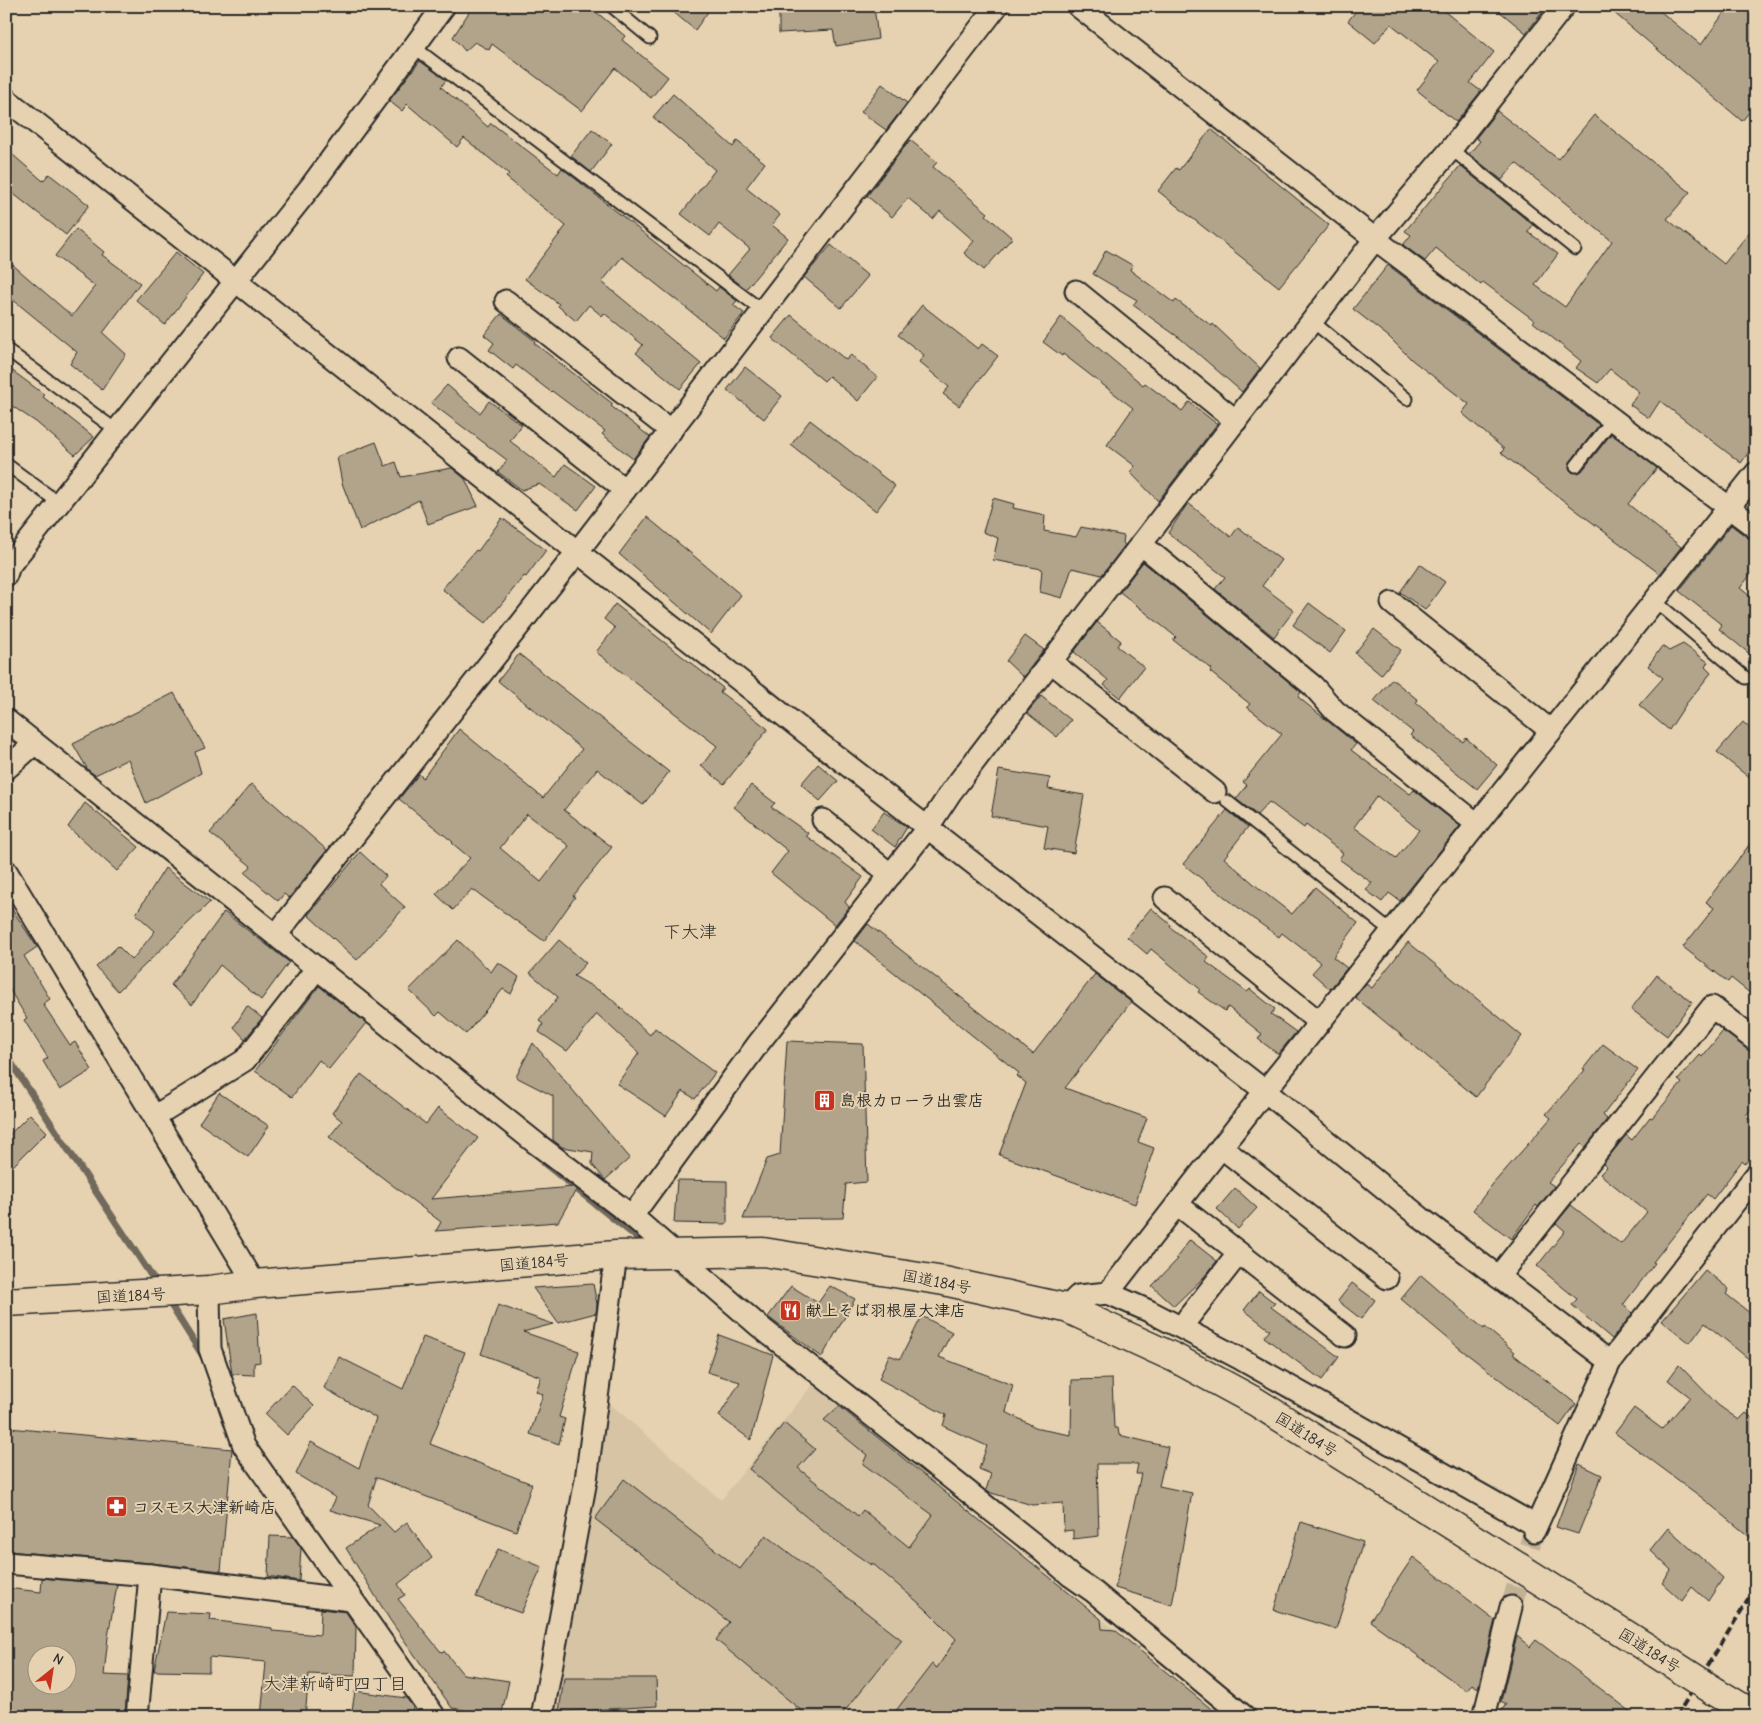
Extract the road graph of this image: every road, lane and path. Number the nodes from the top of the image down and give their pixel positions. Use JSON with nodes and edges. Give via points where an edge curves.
{"nodes":[{"id":1,"x":444,"y":6,"type":"edge"},
{"id":2,"x":610,"y":6,"type":"edge"},
{"id":3,"x":997,"y":6,"type":"edge"},
{"id":4,"x":1078,"y":6,"type":"edge"},
{"id":5,"x":1564,"y":6,"type":"edge"},
{"id":6,"x":650,"y":38,"type":"dead end"},
{"id":7,"x":414,"y":47,"type":"junction"},
{"id":8,"x":6,"y":100,"type":"edge"},
{"id":9,"x":1451,"y":149,"type":"junction"},
{"id":10,"x":1375,"y":239,"type":"junction"},
{"id":11,"x":1576,"y":249,"type":"dead end"},
{"id":12,"x":235,"y":281,"type":"junction"},
{"id":13,"x":1076,"y":291,"type":"dead end"},
{"id":14,"x":506,"y":300,"type":"dead end"},
{"id":15,"x":763,"y":310,"type":"junction"},
{"id":16,"x":1312,"y":321,"type":"junction"},
{"id":17,"x":6,"y":349,"type":"edge"},
{"id":18,"x":459,"y":358,"type":"dead end"},
{"id":19,"x":1407,"y":399,"type":"dead end"},
{"id":20,"x":1614,"y":419,"type":"junction"},
{"id":21,"x":1236,"y":421,"type":"junction"},
{"id":22,"x":116,"y":430,"type":"junction"},
{"id":23,"x":671,"y":431,"type":"junction"},
{"id":24,"x":6,"y":464,"type":"edge"},
{"id":25,"x":1576,"y":466,"type":"dead end"},
{"id":26,"x":1756,"y":473,"type":"edge"},
{"id":27,"x":625,"y":490,"type":"junction"},
{"id":28,"x":59,"y":503,"type":"junction"},
{"id":29,"x":1729,"y":507,"type":"junction"},
{"id":30,"x":1756,"y":528,"type":"edge"},
{"id":31,"x":1141,"y":544,"type":"junction"},
{"id":32,"x":578,"y":551,"type":"junction"},
{"id":33,"x":6,"y":575,"type":"edge"},
{"id":34,"x":1655,"y":601,"type":"junction"},
{"id":35,"x":1392,"y":603,"type":"dead end"},
{"id":36,"x":1051,"y":662,"type":"junction"},
{"id":37,"x":1746,"y":678,"type":"dead end"},
{"id":38,"x":6,"y":720,"type":"edge"},
{"id":39,"x":1551,"y":731,"type":"junction"},
{"id":40,"x":34,"y":744,"type":"junction"},
{"id":41,"x":6,"y":769,"type":"edge"},
{"id":42,"x":1221,"y":796,"type":"joint"},
{"id":43,"x":823,"y":820,"type":"dead end"},
{"id":44,"x":1477,"y":824,"type":"junction"},
{"id":45,"x":928,"y":827,"type":"junction"},
{"id":46,"x":6,"y":871,"type":"edge"},
{"id":47,"x":891,"y":875,"type":"junction"},
{"id":48,"x":1164,"y":898,"type":"dead end"},
{"id":49,"x":1392,"y":932,"type":"junction"},
{"id":50,"x":276,"y":935,"type":"junction"},
{"id":51,"x":317,"y":968,"type":"junction"},
{"id":52,"x":1320,"y":1022,"type":"junction"},
{"id":53,"x":1756,"y":1041,"type":"edge"},
{"id":54,"x":1265,"y":1090,"type":"junction"},
{"id":55,"x":155,"y":1116,"type":"junction"},
{"id":56,"x":1221,"y":1148,"type":"junction"},
{"id":57,"x":1756,"y":1175,"type":"edge"},
{"id":58,"x":1177,"y":1204,"type":"junction"},
{"id":59,"x":632,"y":1216,"type":"junction"},
{"id":60,"x":676,"y":1252,"type":"junction"},
{"id":61,"x":1239,"y":1253,"type":"junction"},
{"id":62,"x":616,"y":1255,"type":"junction"},
{"id":63,"x":1498,"y":1277,"type":"junction"},
{"id":64,"x":1387,"y":1278,"type":"dead end"},
{"id":65,"x":256,"y":1284,"type":"junction"},
{"id":66,"x":209,"y":1290,"type":"junction"},
{"id":67,"x":1108,"y":1293,"type":"junction"},
{"id":68,"x":6,"y":1302,"type":"edge"},
{"id":69,"x":1066,"y":1308,"type":"junction"},
{"id":70,"x":1188,"y":1318,"type":"dead end"},
{"id":71,"x":1345,"y":1336,"type":"dead end"},
{"id":72,"x":1610,"y":1362,"type":"junction"},
{"id":73,"x":6,"y":1563,"type":"edge"},
{"id":74,"x":150,"y":1575,"type":"junction"},
{"id":75,"x":351,"y":1600,"type":"junction"},
{"id":76,"x":1511,"y":1607,"type":"tunnel mouth"},
{"id":77,"x":1756,"y":1716,"type":"edge"},
{"id":78,"x":137,"y":1717,"type":"edge"},
{"id":79,"x":435,"y":1717,"type":"edge"},
{"id":80,"x":542,"y":1717,"type":"edge"},
{"id":81,"x":1245,"y":1717,"type":"edge"},
{"id":82,"x":1484,"y":1717,"type":"edge"}],
"edges":[{"from":1,"to":7,"type":"street"},
{"from":2,"to":6,"type":"lane"},
{"from":3,"to":15,"type":"street"},
{"from":4,"to":10,"type":"street"},
{"from":5,"to":9,"type":"street"},
{"from":7,"to":12,"type":"street","via":[[312,185]]},
{"from":7,"to":15,"type":"lane"},
{"from":8,"to":12,"type":"street"},
{"from":9,"to":10,"type":"street"},
{"from":9,"to":11,"type":"lane"},
{"from":10,"to":16,"type":"street"},
{"from":10,"to":20,"type":"street"},
{"from":12,"to":22,"type":"street"},
{"from":12,"to":32,"type":"street"},
{"from":13,"to":21,"type":"street"},
{"from":14,"to":23,"type":"street"},
{"from":15,"to":23,"type":"street"},
{"from":16,"to":19,"type":"lane"},
{"from":16,"to":21,"type":"street"},
{"from":17,"to":22,"type":"lane"},
{"from":18,"to":27,"type":"street"},
{"from":20,"to":25,"type":"lane"},
{"from":20,"to":29,"type":"street"},
{"from":21,"to":31,"type":"street"},
{"from":22,"to":28,"type":"street"},
{"from":23,"to":27,"type":"street"},
{"from":24,"to":28,"type":"lane"},
{"from":26,"to":29,"type":"street"},
{"from":27,"to":32,"type":"street"},
{"from":28,"to":33,"type":"street","via":[[9,566]]},
{"from":29,"to":30,"type":"street"},
{"from":29,"to":34,"type":"street"},
{"from":31,"to":36,"type":"street"},
{"from":31,"to":44,"type":"street","via":[[1313,686],[1335,711]]},
{"from":32,"to":45,"type":"street"},
{"from":32,"to":50,"type":"street"},
{"from":34,"to":37,"type":"lane"},
{"from":34,"to":39,"type":"street"},
{"from":35,"to":39,"type":"street"},
{"from":36,"to":42,"type":"street"},
{"from":36,"to":45,"type":"street"},
{"from":38,"to":40,"type":"street"},
{"from":39,"to":44,"type":"street"},
{"from":40,"to":41,"type":"street"},
{"from":40,"to":50,"type":"street"},
{"from":42,"to":49,"type":"lane"},
{"from":43,"to":47,"type":"street"},
{"from":44,"to":49,"type":"street"},
{"from":45,"to":47,"type":"street"},
{"from":45,"to":54,"type":"street"},
{"from":46,"to":55,"type":"street"},
{"from":47,"to":59,"type":"street","via":[[758,1044]]},
{"from":48,"to":52,"type":"street"},
{"from":49,"to":52,"type":"street"},
{"from":50,"to":51,"type":"street"},
{"from":51,"to":55,"type":"street","via":[[246,1060]]},
{"from":51,"to":59,"type":"street"},
{"from":52,"to":54,"type":"street"},
{"from":53,"to":63,"type":"street","via":[[1712,1007]]},
{"from":54,"to":56,"type":"street"},
{"from":54,"to":63,"type":"street"},
{"from":55,"to":65,"type":"street"},
{"from":56,"to":58,"type":"street"},
{"from":56,"to":64,"type":"street"},
{"from":57,"to":72,"type":"street"},
{"from":58,"to":61,"type":"street"},
{"from":58,"to":67,"type":"street"},
{"from":59,"to":60,"type":"street"},
{"from":60,"to":62,"type":"highway","name":"国道184号"},
{"from":60,"to":69,"type":"highway","name":"国道184号","via":[[763,1252],[944,1281]]},
{"from":60,"to":81,"type":"street","via":[[759,1326],[1040,1548]]},
{"from":61,"to":70,"type":"street"},
{"from":61,"to":71,"type":"street"},
{"from":62,"to":65,"type":"highway","name":"国道184号"},
{"from":62,"to":80,"type":"street","via":[[586,1480]]},
{"from":63,"to":72,"type":"street"},
{"from":65,"to":66,"type":"highway","name":"国道184号"},
{"from":66,"to":68,"type":"highway","name":"国道184号"},
{"from":66,"to":75,"type":"street","via":[[210,1349],[244,1446]]},
{"from":67,"to":69,"type":"street","via":[[1078,1296]]},
{"from":67,"to":72,"type":"street","via":[[1241,1358],[1535,1528]]},
{"from":69,"to":77,"type":"highway","name":"国道184号","bridge":true,"via":[[1175,1358],[1256,1402]]},
{"from":73,"to":74,"type":"street"},
{"from":74,"to":75,"type":"street"},
{"from":74,"to":78,"type":"street"},
{"from":75,"to":79,"type":"street"},
{"from":76,"to":82,"type":"street"}]}
